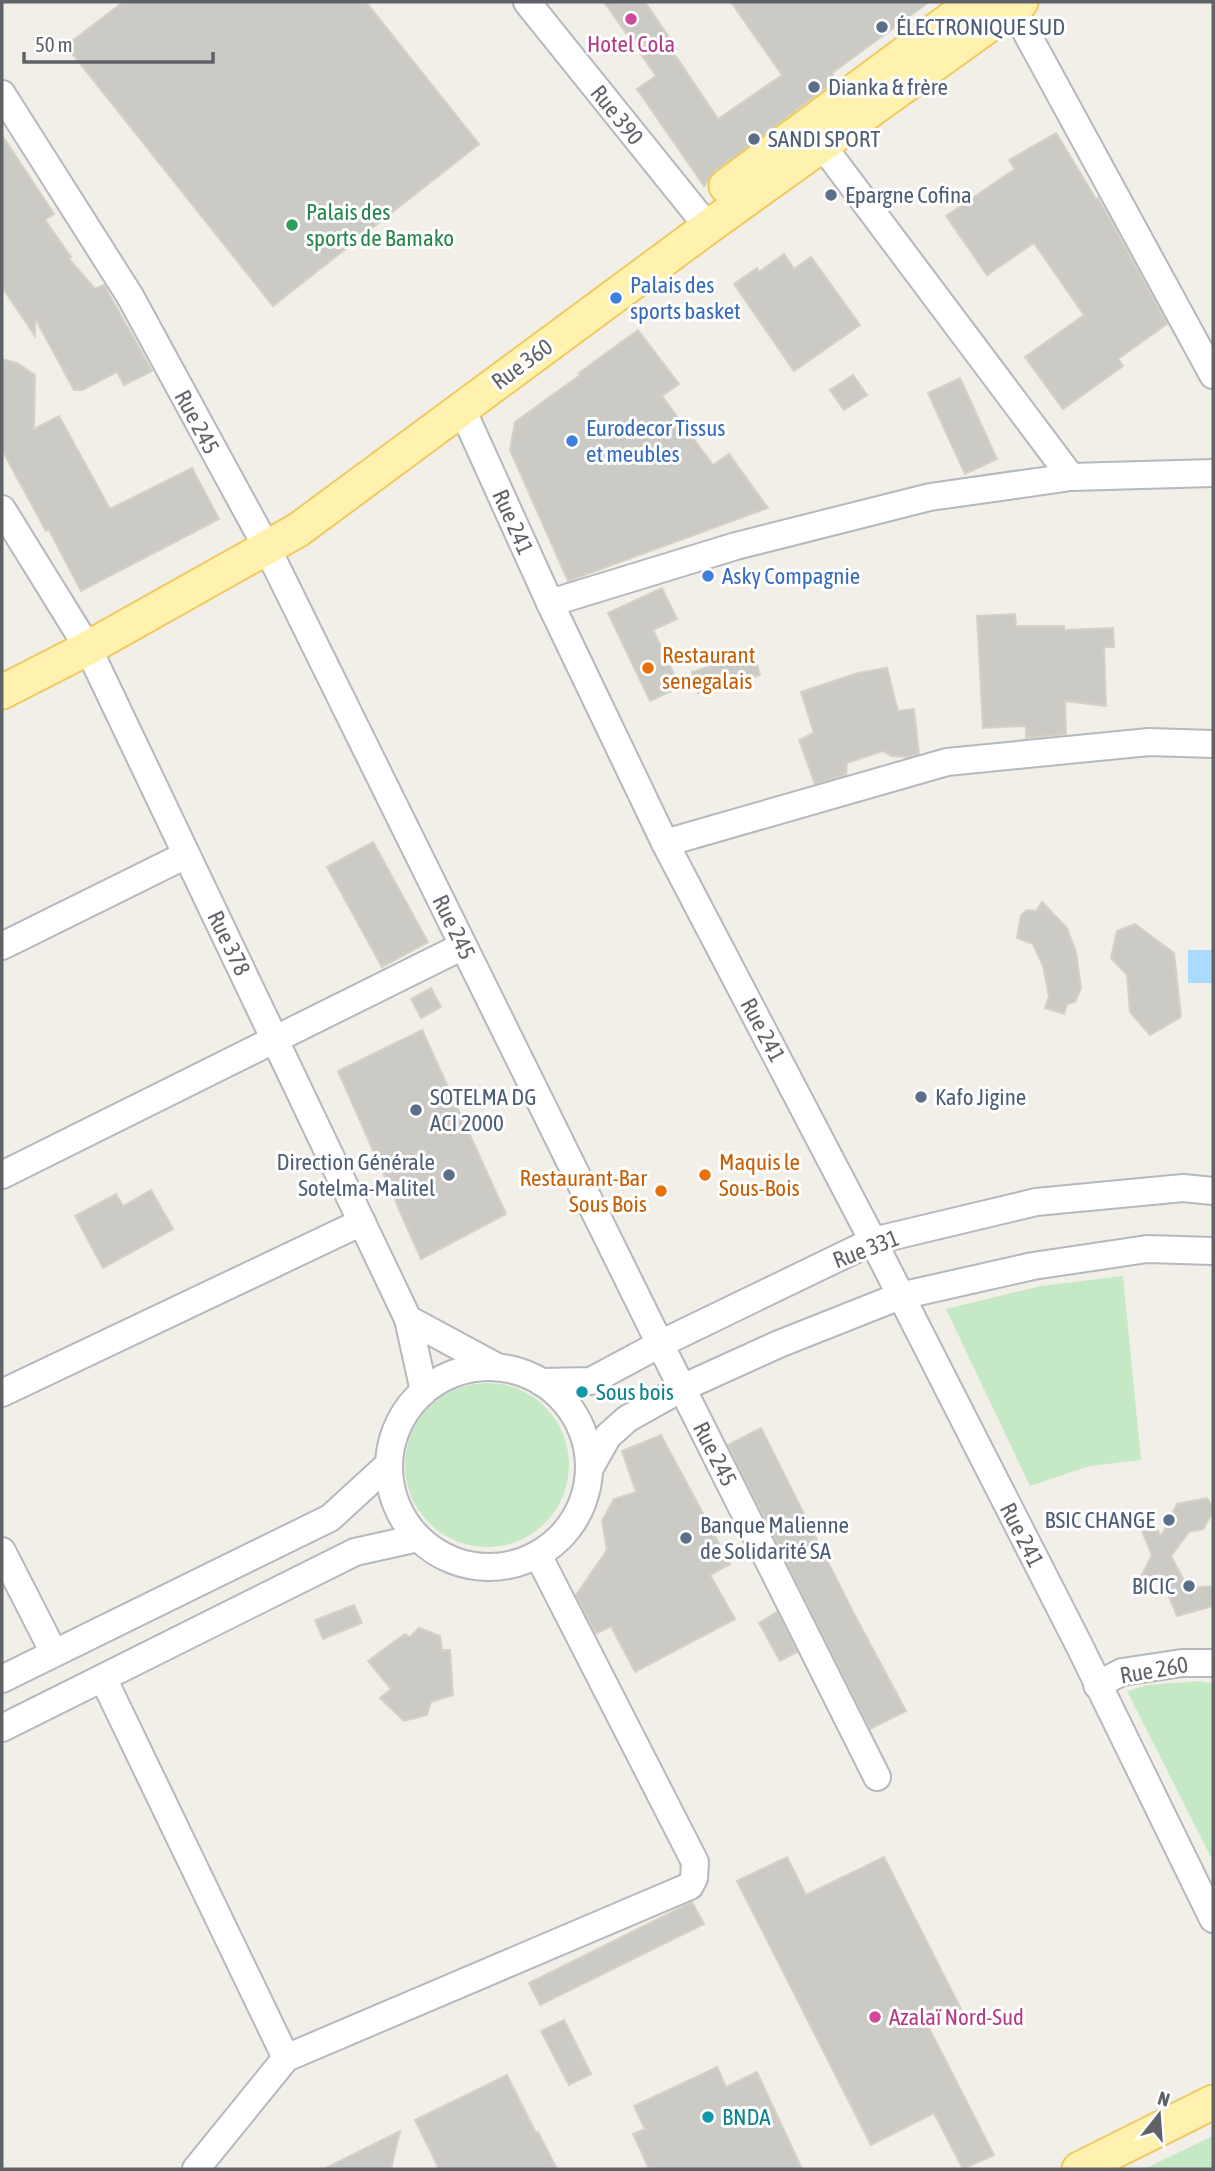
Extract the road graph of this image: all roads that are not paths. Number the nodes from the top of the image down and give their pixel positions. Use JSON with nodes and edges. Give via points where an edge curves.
{"nodes":[{"id":1,"x":527,"y":2,"type":"edge"},
{"id":2,"x":974,"y":2,"type":"edge"},
{"id":3,"x":1017,"y":5,"type":"edge"},
{"id":4,"x":2,"y":94,"type":"edge"},
{"id":5,"x":822,"y":145,"type":"junction"},
{"id":6,"x":701,"y":219,"type":"junction"},
{"id":7,"x":1213,"y":375,"type":"edge"},
{"id":8,"x":462,"y":409,"type":"junction"},
{"id":9,"x":1213,"y":472,"type":"edge"},
{"id":10,"x":1071,"y":477,"type":"junction"},
{"id":11,"x":2,"y":509,"type":"edge"},
{"id":12,"x":261,"y":538,"type":"junction"},
{"id":13,"x":550,"y":603,"type":"junction"},
{"id":14,"x":82,"y":639,"type":"junction"},
{"id":15,"x":2,"y":667,"type":"edge"},
{"id":16,"x":2,"y":692,"type":"edge"},
{"id":17,"x":1213,"y":744,"type":"edge"},
{"id":18,"x":665,"y":843,"type":"junction"},
{"id":19,"x":186,"y":855,"type":"junction"},
{"id":20,"x":2,"y":946,"type":"edge"},
{"id":21,"x":463,"y":946,"type":"junction"},
{"id":22,"x":275,"y":1040,"type":"junction"},
{"id":23,"x":2,"y":1175,"type":"edge"},
{"id":24,"x":1213,"y":1191,"type":"edge"},
{"id":25,"x":362,"y":1222,"type":"junction"},
{"id":26,"x":873,"y":1241,"type":"junction"},
{"id":27,"x":1213,"y":1251,"type":"edge"},
{"id":28,"x":900,"y":1296,"type":"junction"},
{"id":29,"x":408,"y":1319,"type":"junction"},
{"id":30,"x":660,"y":1344,"type":"junction"},
{"id":31,"x":497,"y":1367,"type":"junction"},
{"id":32,"x":541,"y":1382,"type":"junction"},
{"id":33,"x":682,"y":1388,"type":"junction"},
{"id":34,"x":424,"y":1391,"type":"junction"},
{"id":35,"x":2,"y":1393,"type":"edge"},
{"id":36,"x":389,"y":1464,"type":"junction"},
{"id":37,"x":590,"y":1468,"type":"junction"},
{"id":38,"x":418,"y":1538,"type":"junction"},
{"id":39,"x":2,"y":1551,"type":"edge"},
{"id":40,"x":538,"y":1555,"type":"junction"},
{"id":41,"x":54,"y":1653,"type":"junction"},
{"id":42,"x":1213,"y":1662,"type":"edge"},
{"id":43,"x":103,"y":1678,"type":"junction"},
{"id":44,"x":2,"y":1679,"type":"edge"},
{"id":45,"x":1097,"y":1685,"type":"junction"},
{"id":46,"x":2,"y":1728,"type":"edge"},
{"id":47,"x":877,"y":1777,"type":"dead end"},
{"id":48,"x":1213,"y":1919,"type":"edge"},
{"id":49,"x":286,"y":2058,"type":"junction"},
{"id":50,"x":1213,"y":2102,"type":"edge"},
{"id":51,"x":196,"y":2169,"type":"edge"},
{"id":52,"x":1079,"y":2169,"type":"edge"}],
"edges":[{"from":1,"to":6,"type":"street","name":"Rue 390"},
{"from":2,"to":6,"type":"main road"},
{"from":3,"to":5,"type":"main road","name":"Rue 360"},
{"from":3,"to":7,"type":"street"},
{"from":4,"to":12,"type":"street","name":"Rue 245","via":[[130,296]]},
{"from":5,"to":6,"type":"main road","name":"Rue 360"},
{"from":5,"to":10,"type":"street"},
{"from":6,"to":8,"type":"main road","name":"Rue 360"},
{"from":6,"to":12,"type":"main road","via":[[283,514]]},
{"from":8,"to":12,"type":"main road","name":"Rue 360","via":[[298,530]]},
{"from":8,"to":13,"type":"street","name":"Rue 241"},
{"from":9,"to":10,"type":"street"},
{"from":10,"to":13,"type":"street","via":[[930,497],[736,546]]},
{"from":11,"to":14,"type":"street","name":"Rue 378"},
{"from":12,"to":14,"type":"main road","name":"Rue 360"},
{"from":12,"to":21,"type":"street","name":"Rue 245"},
{"from":13,"to":18,"type":"street","name":"Rue 241"},
{"from":14,"to":15,"type":"main road"},
{"from":14,"to":16,"type":"main road","name":"Rue 360"},
{"from":14,"to":19,"type":"street","name":"Rue 378"},
{"from":17,"to":18,"type":"street","via":[[1149,741],[947,762]]},
{"from":18,"to":26,"type":"street","name":"Rue 241"},
{"from":19,"to":20,"type":"street"},
{"from":19,"to":22,"type":"street","name":"Rue 378"},
{"from":21,"to":22,"type":"street"},
{"from":21,"to":30,"type":"street","name":"Rue 245"},
{"from":22,"to":23,"type":"street"},
{"from":22,"to":25,"type":"street","name":"Rue 378"},
{"from":24,"to":26,"type":"street","name":"Rue 331","via":[[1183,1188],[1037,1202]]},
{"from":25,"to":29,"type":"street","name":"Rue 378"},
{"from":25,"to":35,"type":"street"},
{"from":26,"to":28,"type":"street","name":"Rue 241"},
{"from":26,"to":30,"type":"street","name":"Rue 331"},
{"from":27,"to":28,"type":"street","via":[[1147,1249],[1033,1266]]},
{"from":28,"to":33,"type":"street"},
{"from":28,"to":45,"type":"street","name":"Rue 241"},
{"from":29,"to":31,"type":"street"},
{"from":29,"to":34,"type":"street","name":"Rue 378"},
{"from":30,"to":32,"type":"street","name":"Rue 331","via":[[591,1381]]},
{"from":30,"to":33,"type":"street","name":"Rue 245"},
{"from":31,"to":32,"type":"street"},
{"from":31,"to":34,"type":"street","via":[[446,1377]]},
{"from":32,"to":37,"type":"street","via":[[577,1419]]},
{"from":33,"to":37,"type":"street","via":[[627,1419],[608,1436]]},
{"from":33,"to":47,"type":"street","name":"Rue 245"},
{"from":34,"to":36,"type":"street","via":[[405,1412],[393,1437]]},
{"from":36,"to":38,"type":"street","via":[[401,1517]]},
{"from":36,"to":41,"type":"street","via":[[330,1518]]},
{"from":37,"to":40,"type":"street","via":[[576,1519]]},
{"from":38,"to":40,"type":"street","via":[[445,1557],[475,1566],[508,1566]]},
{"from":38,"to":43,"type":"street","via":[[355,1552]]},
{"from":39,"to":41,"type":"street"},
{"from":40,"to":49,"type":"street","via":[[695,1862],[690,1886]]},
{"from":41,"to":44,"type":"street"},
{"from":42,"to":45,"type":"street","name":"Rue 260","via":[[1122,1672]]},
{"from":43,"to":46,"type":"street"},
{"from":43,"to":49,"type":"street"},
{"from":45,"to":48,"type":"street"},
{"from":49,"to":51,"type":"street"},
{"from":50,"to":52,"type":"main road"}]}
